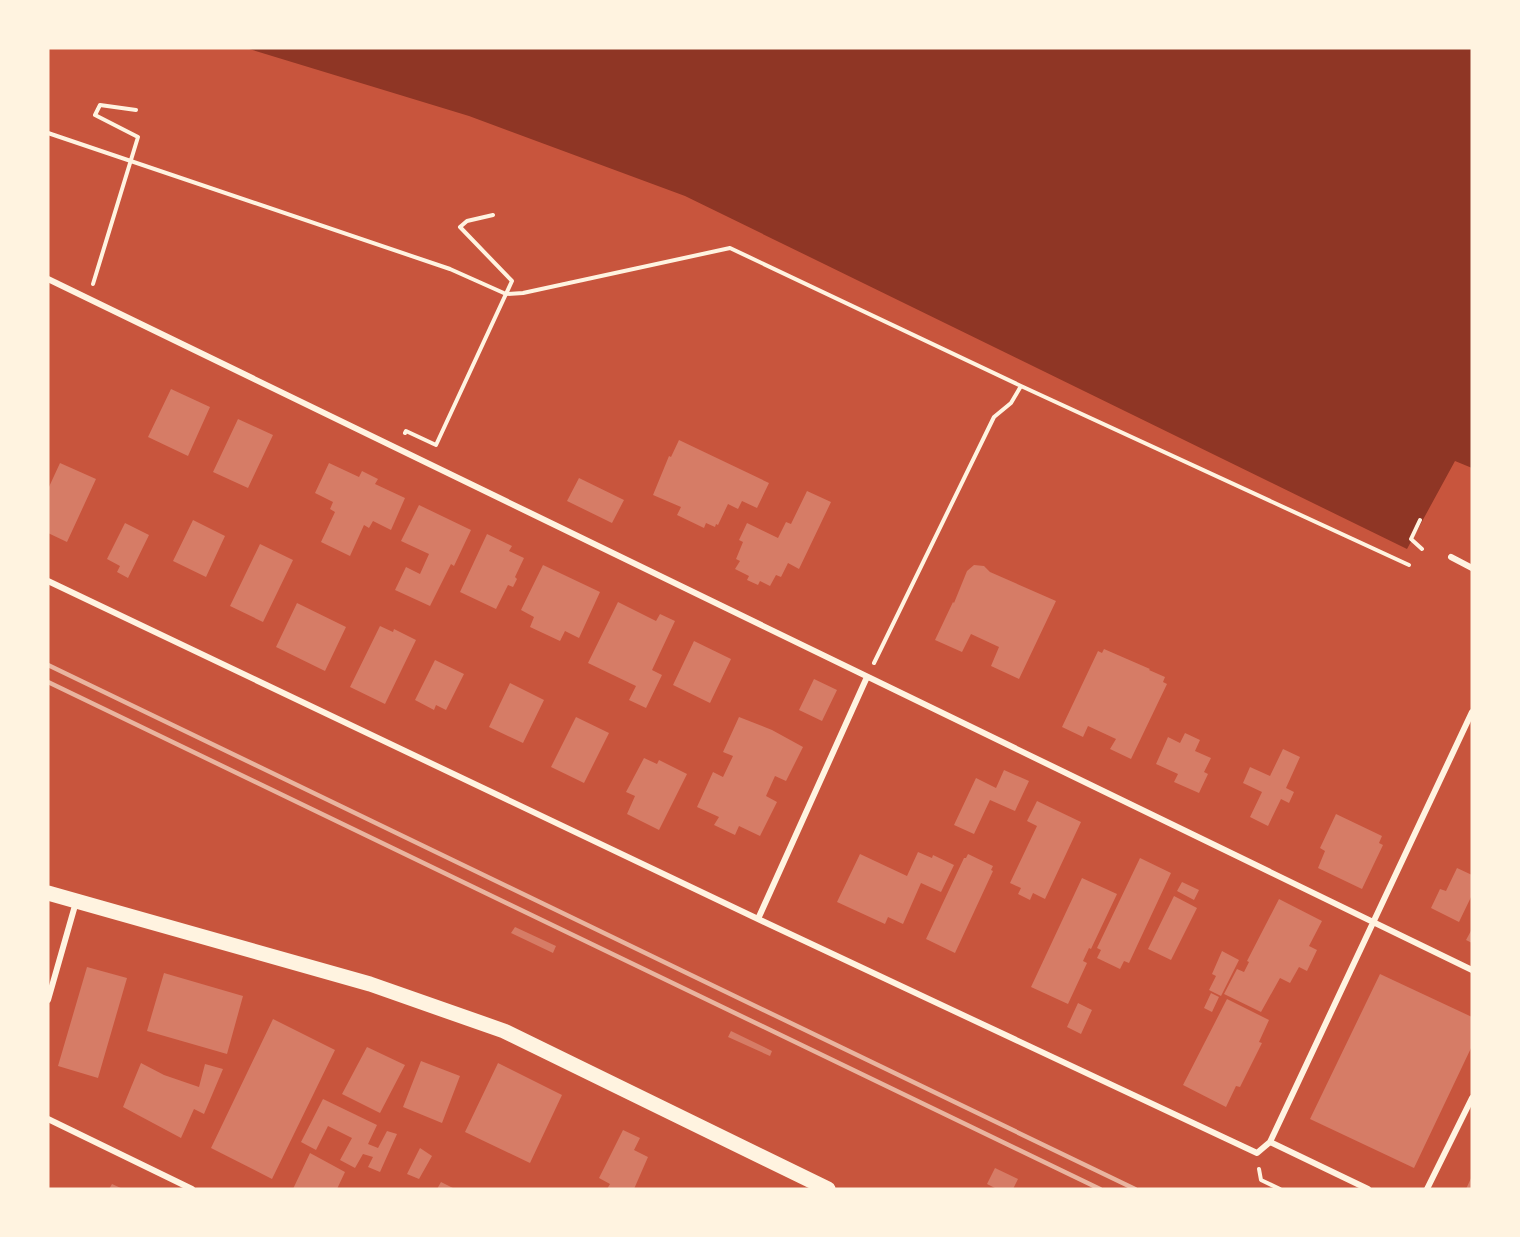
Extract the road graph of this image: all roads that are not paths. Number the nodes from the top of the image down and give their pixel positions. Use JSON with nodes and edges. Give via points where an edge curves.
{"nodes":[{"id":1,"x":48,"y":279,"type":"edge"},
{"id":2,"x":1451,"y":557,"type":"dead end"},
{"id":3,"x":1472,"y":568,"type":"edge"},
{"id":4,"x":48,"y":581,"type":"edge"},
{"id":5,"x":867,"y":677,"type":"junction"},
{"id":6,"x":1472,"y":712,"type":"edge"},
{"id":7,"x":48,"y":893,"type":"edge"},
{"id":8,"x":76,"y":902,"type":"junction"},
{"id":9,"x":758,"y":919,"type":"junction"},
{"id":10,"x":1374,"y":923,"type":"junction"},
{"id":11,"x":1472,"y":970,"type":"edge"},
{"id":12,"x":48,"y":1000,"type":"edge"},
{"id":13,"x":1472,"y":1098,"type":"edge"},
{"id":14,"x":48,"y":1119,"type":"edge"},
{"id":15,"x":1270,"y":1142,"type":"junction"},
{"id":16,"x":192,"y":1189,"type":"edge"},
{"id":17,"x":828,"y":1189,"type":"edge"},
{"id":18,"x":1368,"y":1189,"type":"edge"},
{"id":19,"x":1427,"y":1189,"type":"edge"}],
"edges":[{"from":1,"to":5,"type":"street"},
{"from":2,"to":3,"type":"street"},
{"from":4,"to":9,"type":"street"},
{"from":5,"to":9,"type":"street"},
{"from":5,"to":10,"type":"street"},
{"from":6,"to":10,"type":"street"},
{"from":7,"to":8,"type":"main road"},
{"from":8,"to":12,"type":"street"},
{"from":8,"to":17,"type":"main road","via":[[370,984],[504,1031]]},
{"from":9,"to":15,"type":"street","via":[[1257,1153]]},
{"from":10,"to":11,"type":"street"},
{"from":10,"to":15,"type":"street"},
{"from":13,"to":19,"type":"street"},
{"from":14,"to":16,"type":"street"},
{"from":15,"to":18,"type":"street"}]}
